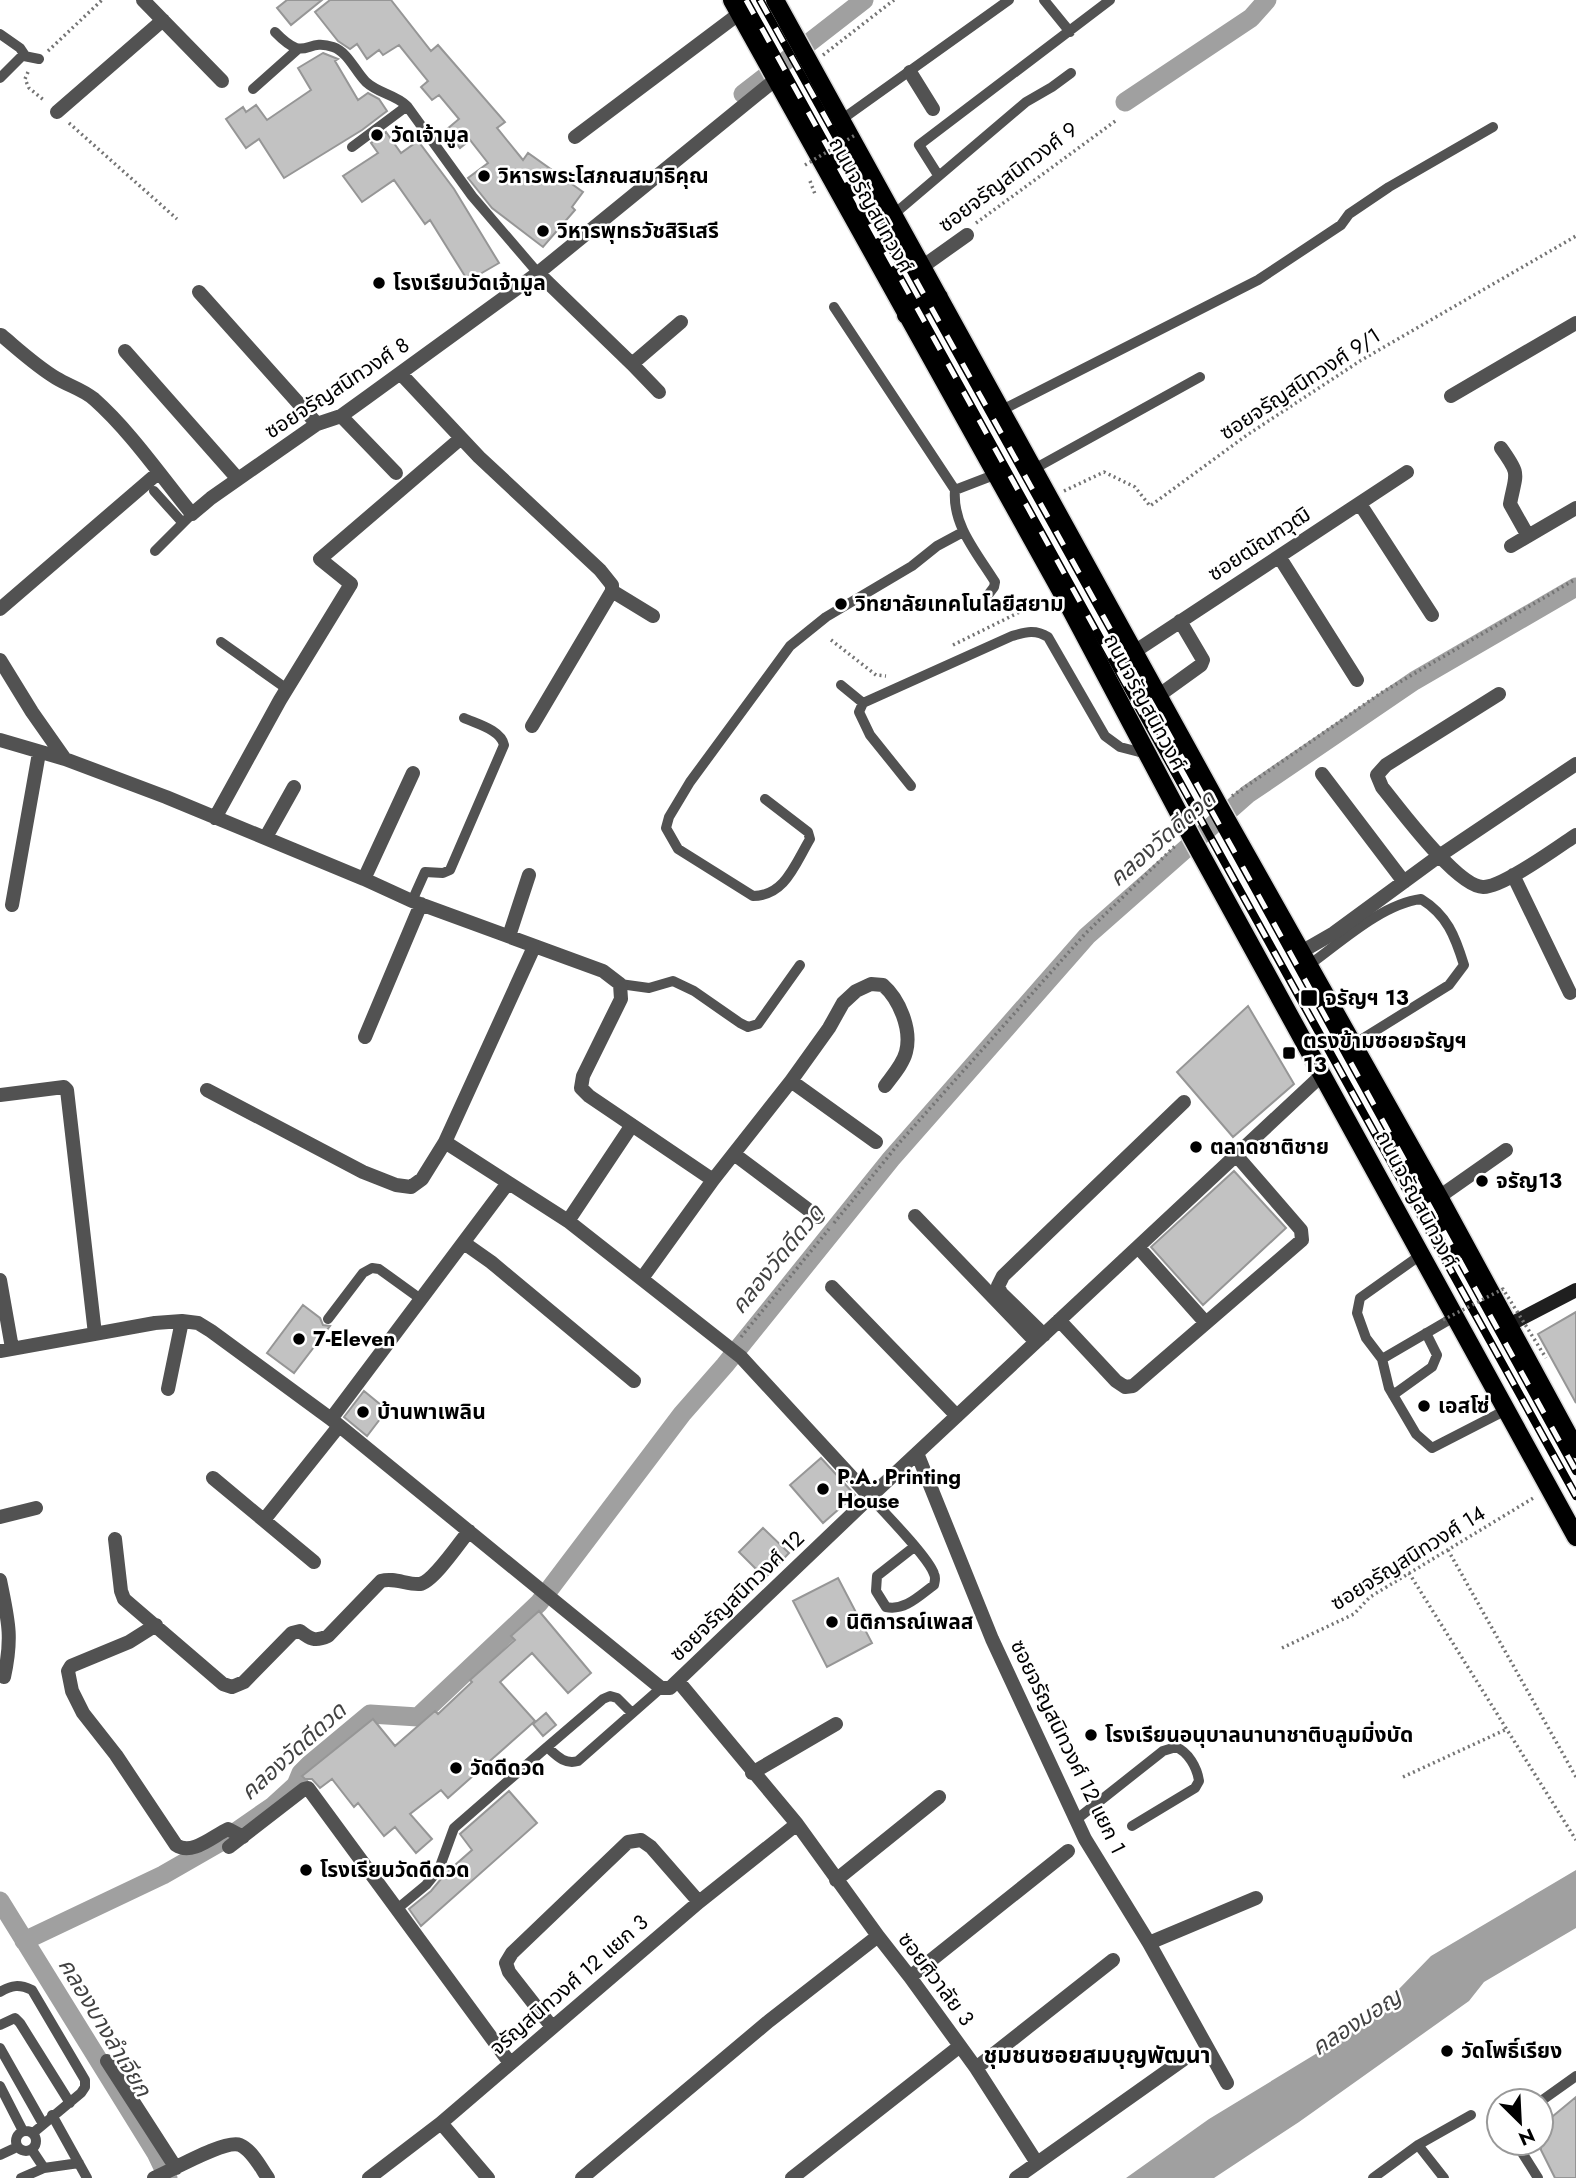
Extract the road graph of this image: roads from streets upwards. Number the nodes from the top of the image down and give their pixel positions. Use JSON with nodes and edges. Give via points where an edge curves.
{"nodes":[{"id":1,"x":143,"y":0,"type":"edge"},
{"id":2,"x":775,"y":0,"type":"edge"},
{"id":3,"x":736,"y":7,"type":"edge"},
{"id":4,"x":163,"y":20,"type":"junction"},
{"id":5,"x":910,"y":72,"type":"road end"},
{"id":6,"x":773,"y":74,"type":"junction"},
{"id":7,"x":222,"y":81,"type":"dead end"},
{"id":8,"x":933,"y":109,"type":"dead end"},
{"id":9,"x":57,"y":112,"type":"road end"},
{"id":10,"x":575,"y":136,"type":"dead end"},
{"id":11,"x":967,"y":235,"type":"road end"},
{"id":12,"x":922,"y":267,"type":"junction"},
{"id":13,"x":538,"y":273,"type":"junction"},
{"id":14,"x":200,"y":292,"type":"dead end"},
{"id":15,"x":939,"y":297,"type":"junction"},
{"id":16,"x":906,"y":315,"type":"junction"},
{"id":17,"x":681,"y":322,"type":"dead end"},
{"id":18,"x":1576,"y":323,"type":"edge"},
{"id":19,"x":1,"y":335,"type":"edge"},
{"id":20,"x":125,"y":351,"type":"dead end"},
{"id":21,"x":632,"y":364,"type":"junction"},
{"id":22,"x":401,"y":374,"type":"junction"},
{"id":23,"x":659,"y":391,"type":"dead end"},
{"id":24,"x":1451,"y":396,"type":"dead end"},
{"id":25,"x":341,"y":416,"type":"junction"},
{"id":26,"x":317,"y":424,"type":"junction"},
{"id":27,"x":460,"y":439,"type":"junction"},
{"id":28,"x":1501,"y":448,"type":"dead end"},
{"id":29,"x":1407,"y":472,"type":"dead end"},
{"id":30,"x":158,"y":473,"type":"junction"},
{"id":31,"x":396,"y":473,"type":"dead end"},
{"id":32,"x":238,"y":479,"type":"junction"},
{"id":33,"x":1360,"y":504,"type":"junction"},
{"id":34,"x":1576,"y":508,"type":"edge"},
{"id":35,"x":1528,"y":536,"type":"junction"},
{"id":36,"x":1511,"y":546,"type":"dead end"},
{"id":37,"x":1280,"y":558,"type":"junction"},
{"id":38,"x":612,"y":591,"type":"junction"},
{"id":39,"x":0,"y":609,"type":"edge"},
{"id":40,"x":1432,"y":615,"type":"dead end"},
{"id":41,"x":653,"y":617,"type":"dead end"},
{"id":42,"x":1180,"y":621,"type":"junction"},
{"id":43,"x":1134,"y":652,"type":"junction"},
{"id":44,"x":0,"y":660,"type":"edge"},
{"id":45,"x":1357,"y":680,"type":"dead end"},
{"id":46,"x":1499,"y":694,"type":"dead end"},
{"id":47,"x":1158,"y":696,"type":"junction"},
{"id":48,"x":532,"y":726,"type":"dead end"},
{"id":49,"x":0,"y":740,"type":"edge"},
{"id":50,"x":39,"y":753,"type":"junction"},
{"id":51,"x":65,"y":760,"type":"junction"},
{"id":52,"x":1576,"y":764,"type":"edge"},
{"id":53,"x":413,"y":773,"type":"dead end"},
{"id":54,"x":1322,"y":774,"type":"dead end"},
{"id":55,"x":294,"y":787,"type":"dead end"},
{"id":56,"x":215,"y":818,"type":"junction"},
{"id":57,"x":1576,"y":835,"type":"edge"},
{"id":58,"x":266,"y":837,"type":"junction"},
{"id":59,"x":1439,"y":856,"type":"junction"},
{"id":60,"x":529,"y":875,"type":"dead end"},
{"id":61,"x":1513,"y":875,"type":"junction"},
{"id":62,"x":365,"y":879,"type":"junction"},
{"id":63,"x":1404,"y":882,"type":"junction"},
{"id":64,"x":416,"y":902,"type":"junction"},
{"id":65,"x":12,"y":905,"type":"dead end"},
{"id":66,"x":509,"y":936,"type":"junction"},
{"id":67,"x":534,"y":947,"type":"junction"},
{"id":68,"x":1305,"y":959,"type":"junction"},
{"id":69,"x":1570,"y":993,"type":"dead end"},
{"id":70,"x":365,"y":1037,"type":"dead end"},
{"id":71,"x":1323,"y":1074,"type":"junction"},
{"id":72,"x":791,"y":1081,"type":"junction"},
{"id":73,"x":885,"y":1086,"type":"dead end"},
{"id":74,"x":206,"y":1090,"type":"dead end"},
{"id":75,"x":0,"y":1095,"type":"edge"},
{"id":76,"x":1184,"y":1102,"type":"dead end"},
{"id":77,"x":632,"y":1125,"type":"junction"},
{"id":78,"x":445,"y":1142,"type":"junction"},
{"id":79,"x":876,"y":1142,"type":"dead end"},
{"id":80,"x":1506,"y":1150,"type":"dead end"},
{"id":81,"x":734,"y":1154,"type":"junction"},
{"id":82,"x":1236,"y":1155,"type":"junction"},
{"id":83,"x":713,"y":1180,"type":"junction"},
{"id":84,"x":508,"y":1183,"type":"junction"},
{"id":85,"x":1439,"y":1197,"type":"junction"},
{"id":86,"x":915,"y":1216,"type":"dead end"},
{"id":87,"x":818,"y":1217,"type":"dead end"},
{"id":88,"x":568,"y":1221,"type":"junction"},
{"id":89,"x":464,"y":1243,"type":"junction"},
{"id":90,"x":1138,"y":1247,"type":"junction"},
{"id":91,"x":643,"y":1277,"type":"junction"},
{"id":92,"x":0,"y":1280,"type":"edge"},
{"id":93,"x":832,"y":1287,"type":"dead end"},
{"id":94,"x":1576,"y":1290,"type":"edge"},
{"id":95,"x":1059,"y":1320,"type":"junction"},
{"id":96,"x":183,"y":1321,"type":"junction"},
{"id":97,"x":1206,"y":1323,"type":"junction"},
{"id":98,"x":1509,"y":1325,"type":"junction"},
{"id":99,"x":95,"y":1334,"type":"junction"},
{"id":100,"x":1040,"y":1338,"type":"junction"},
{"id":101,"x":6,"y":1350,"type":"edge"},
{"id":102,"x":634,"y":1381,"type":"dead end"},
{"id":103,"x":168,"y":1389,"type":"dead end"},
{"id":104,"x":957,"y":1416,"type":"junction"},
{"id":105,"x":335,"y":1422,"type":"junction"},
{"id":106,"x":1573,"y":1438,"type":"edge"},
{"id":107,"x":917,"y":1452,"type":"junction"},
{"id":108,"x":213,"y":1478,"type":"dead end"},
{"id":109,"x":870,"y":1497,"type":"junction"},
{"id":110,"x":36,"y":1508,"type":"dead end"},
{"id":111,"x":0,"y":1517,"type":"edge"},
{"id":112,"x":264,"y":1520,"type":"junction"},
{"id":113,"x":469,"y":1531,"type":"junction"},
{"id":114,"x":1576,"y":1537,"type":"edge"},
{"id":115,"x":114,"y":1539,"type":"dead end"},
{"id":116,"x":314,"y":1562,"type":"dead end"},
{"id":117,"x":0,"y":1580,"type":"edge"},
{"id":118,"x":156,"y":1625,"type":"junction"},
{"id":119,"x":4,"y":1676,"type":"dead end"},
{"id":120,"x":678,"y":1681,"type":"junction"},
{"id":121,"x":836,"y":1724,"type":"dead end"},
{"id":122,"x":752,"y":1773,"type":"junction"},
{"id":123,"x":939,"y":1797,"type":"dead end"},
{"id":124,"x":797,"y":1824,"type":"junction"},
{"id":125,"x":238,"y":1834,"type":"junction"},
{"id":126,"x":229,"y":1847,"type":"dead end"},
{"id":127,"x":1068,"y":1851,"type":"dead end"},
{"id":128,"x":836,"y":1880,"type":"junction"},
{"id":129,"x":1256,"y":1898,"type":"dead end"},
{"id":130,"x":699,"y":1902,"type":"junction"},
{"id":131,"x":878,"y":1936,"type":"junction"},
{"id":132,"x":1149,"y":1943,"type":"junction"},
{"id":133,"x":1113,"y":1960,"type":"dead end"},
{"id":134,"x":910,"y":1976,"type":"junction"},
{"id":135,"x":552,"y":2027,"type":"junction"},
{"id":136,"x":960,"y":2046,"type":"junction"},
{"id":137,"x":1184,"y":2059,"type":"dead end"},
{"id":138,"x":107,"y":2061,"type":"dead end"},
{"id":139,"x":510,"y":2063,"type":"junction"},
{"id":140,"x":976,"y":2068,"type":"junction"},
{"id":141,"x":1227,"y":2083,"type":"dead end"},
{"id":142,"x":441,"y":2123,"type":"junction"},
{"id":143,"x":1037,"y":2163,"type":"junction"},
{"id":144,"x":174,"y":2170,"type":"junction"},
{"id":145,"x":154,"y":2178,"type":"edge"},
{"id":146,"x":268,"y":2178,"type":"edge"},
{"id":147,"x":369,"y":2178,"type":"edge"},
{"id":148,"x":488,"y":2178,"type":"edge"},
{"id":149,"x":582,"y":2178,"type":"edge"},
{"id":150,"x":792,"y":2178,"type":"edge"},
{"id":151,"x":1016,"y":2178,"type":"edge"}],
"edges":[{"from":1,"to":4,"type":"street"},
{"from":2,"to":12,"type":"main road","name":"ถนนจรัญสนิทวงศ์"},
{"from":3,"to":6,"type":"main road","name":"ถนนจรัญสนิทวงศ์"},
{"from":3,"to":10,"type":"street"},
{"from":4,"to":7,"type":"street"},
{"from":4,"to":9,"type":"street"},
{"from":5,"to":8,"type":"street"},
{"from":6,"to":13,"type":"street","name":"ซอยจรัญสนิทวงศ์ 8"},
{"from":6,"to":16,"type":"main road","name":"ถนนจรัญสนิทวงศ์"},
{"from":11,"to":12,"type":"street","name":"ซอยจรัญสนิทวงศ์ 9"},
{"from":12,"to":15,"type":"main road","name":"ถนนจรัญสนิทวงศ์"},
{"from":13,"to":21,"type":"street"},
{"from":13,"to":22,"type":"street","name":"ซอยจรัญสนิทวงศ์ 8"},
{"from":14,"to":26,"type":"street"},
{"from":15,"to":16,"type":"main road"},
{"from":15,"to":43,"type":"main road","name":"ถนนจรัญสนิทวงศ์"},
{"from":16,"to":71,"type":"main road","name":"ถนนจรัญสนิทวงศ์"},
{"from":17,"to":21,"type":"street"},
{"from":18,"to":24,"type":"street"},
{"from":19,"to":30,"type":"street","via":[[54,377],[96,400]]},
{"from":20,"to":32,"type":"street"},
{"from":21,"to":23,"type":"street"},
{"from":22,"to":25,"type":"street","name":"ซอยจรัญสนิทวงศ์ 8"},
{"from":22,"to":27,"type":"street"},
{"from":25,"to":26,"type":"street","name":"ซอยจรัญสนิทวงศ์ 8"},
{"from":25,"to":31,"type":"street"},
{"from":26,"to":32,"type":"street","name":"ซอยจรัญสนิทวงศ์ 8"},
{"from":27,"to":38,"type":"street","via":[[600,570]]},
{"from":27,"to":56,"type":"street","via":[[320,559],[351,584]]},
{"from":28,"to":35,"type":"street","via":[[1516,470],[1510,504]]},
{"from":29,"to":33,"type":"street","name":"ซอยฒัณฑวุฒิ"},
{"from":30,"to":32,"type":"street","name":"ซอยจรัญสนิทวงศ์ 8","via":[[187,518]]},
{"from":30,"to":39,"type":"street"},
{"from":33,"to":37,"type":"street","name":"ซอยฒัณฑวุฒิ"},
{"from":33,"to":40,"type":"street"},
{"from":34,"to":35,"type":"street"},
{"from":35,"to":36,"type":"street"},
{"from":37,"to":42,"type":"street","name":"ซอยฒัณฑวุฒิ"},
{"from":37,"to":45,"type":"street"},
{"from":38,"to":41,"type":"street"},
{"from":38,"to":48,"type":"street"},
{"from":42,"to":43,"type":"street","name":"ซอยฒัณฑวุฒิ"},
{"from":42,"to":47,"type":"street","via":[[1203,660]]},
{"from":43,"to":47,"type":"main road","name":"ถนนจรัญสนิทวงศ์"},
{"from":44,"to":51,"type":"street"},
{"from":46,"to":59,"type":"street","via":[[1377,775]]},
{"from":47,"to":68,"type":"main road","name":"ถนนจรัญสนิทวงศ์","via":[[1227,810]]},
{"from":49,"to":50,"type":"street"},
{"from":50,"to":51,"type":"street"},
{"from":50,"to":65,"type":"street"},
{"from":51,"to":56,"type":"street"},
{"from":52,"to":59,"type":"street"},
{"from":53,"to":62,"type":"street"},
{"from":54,"to":63,"type":"street"},
{"from":55,"to":58,"type":"street"},
{"from":56,"to":58,"type":"street"},
{"from":57,"to":61,"type":"street"},
{"from":58,"to":62,"type":"street"},
{"from":59,"to":61,"type":"street","via":[[1470,883],[1483,888]]},
{"from":59,"to":63,"type":"street"},
{"from":60,"to":66,"type":"street"},
{"from":61,"to":69,"type":"street"},
{"from":62,"to":64,"type":"street"},
{"from":63,"to":68,"type":"street"},
{"from":64,"to":66,"type":"street"},
{"from":64,"to":70,"type":"street"},
{"from":66,"to":67,"type":"street"},
{"from":67,"to":77,"type":"street","via":[[603,971],[620,984],[621,999],[581,1088]]},
{"from":67,"to":78,"type":"street"},
{"from":68,"to":85,"type":"main road","name":"ถนนจรัญสนิทวงศ์"},
{"from":71,"to":82,"type":"street","name":"ซอยจรัญสนิทวงศ์ 12"},
{"from":71,"to":114,"type":"main road","name":"ถนนจรัญสนิทวงศ์","via":[[1422,1254],[1449,1318]]},
{"from":72,"to":73,"type":"street","via":[[843,1003],[871,984],[883,985],[894,994],[908,1037],[906,1052]]},
{"from":72,"to":79,"type":"street"},
{"from":72,"to":81,"type":"street"},
{"from":74,"to":78,"type":"street","via":[[396,1185],[411,1187],[422,1179]]},
{"from":75,"to":99,"type":"street","via":[[60,1087],[67,1090]]},
{"from":76,"to":100,"type":"street","via":[[1003,1276],[1001,1293]]},
{"from":77,"to":83,"type":"street"},
{"from":77,"to":88,"type":"street"},
{"from":78,"to":84,"type":"street"},
{"from":80,"to":85,"type":"street"},
{"from":81,"to":83,"type":"street"},
{"from":81,"to":87,"type":"street"},
{"from":82,"to":90,"type":"street","name":"ซอยจรัญสนิทวงศ์ 12"},
{"from":82,"to":97,"type":"street","via":[[1301,1230],[1302,1240]]},
{"from":83,"to":91,"type":"street"},
{"from":84,"to":88,"type":"street"},
{"from":84,"to":89,"type":"street"},
{"from":85,"to":98,"type":"main road","name":"ถนนจรัญสนิทวงศ์"},
{"from":86,"to":100,"type":"street"},
{"from":88,"to":91,"type":"street"},
{"from":89,"to":102,"type":"street"},
{"from":89,"to":105,"type":"street"},
{"from":90,"to":95,"type":"street","name":"ซอยจรัญสนิทวงศ์ 12"},
{"from":90,"to":97,"type":"street"},
{"from":91,"to":109,"type":"street","via":[[735,1352]]},
{"from":92,"to":101,"type":"street"},
{"from":93,"to":104,"type":"street"},
{"from":94,"to":98,"type":"main road"},
{"from":95,"to":97,"type":"street","via":[[1125,1387],[1133,1386]]},
{"from":95,"to":100,"type":"street","name":"ซอยจรัญสนิทวงศ์ 12"},
{"from":96,"to":99,"type":"street","name":"ซอยจรัญสนิทวงศ์ 12"},
{"from":96,"to":103,"type":"street"},
{"from":96,"to":105,"type":"street","name":"ซอยจรัญสนิทวงศ์ 12","via":[[212,1331]]},
{"from":98,"to":106,"type":"main road","name":"ถนนจรัญสนิทวงศ์"},
{"from":99,"to":101,"type":"street","name":"ซอยจรัญสนิทวงศ์ 12"},
{"from":100,"to":104,"type":"street","name":"ซอยจรัญสนิทวงศ์ 12"},
{"from":104,"to":107,"type":"street","name":"ซอยจรัญสนิทวงศ์ 12"},
{"from":105,"to":112,"type":"street"},
{"from":105,"to":113,"type":"street","name":"ซอยจรัญสนิทวงศ์ 12"},
{"from":107,"to":109,"type":"street","name":"ซอยจรัญสนิทวงศ์ 12"},
{"from":107,"to":132,"type":"street","name":"ซอยจรัญสนิทวงศ์ 12 แยก 1","via":[[992,1639],[1085,1839]]},
{"from":108,"to":112,"type":"street"},
{"from":109,"to":120,"type":"street","name":"ซอยจรัญสนิทวงศ์ 12"},
{"from":110,"to":111,"type":"street"},
{"from":112,"to":116,"type":"street"},
{"from":113,"to":118,"type":"street","via":[[429,1579],[419,1584],[381,1581],[328,1636],[319,1640],[300,1631],[292,1633],[239,1686],[223,1684]]},
{"from":113,"to":120,"type":"street","name":"ซอยจรัญสนิทวงศ์ 12","via":[[661,1688]]},
{"from":115,"to":118,"type":"street","via":[[124,1599]]},
{"from":117,"to":119,"type":"street","via":[[10,1633]]},
{"from":118,"to":125,"type":"street","via":[[121,1647],[71,1666],[72,1691],[176,1845],[191,1849]]},
{"from":120,"to":122,"type":"street","name":"ซอยศิวาลัย 3"},
{"from":121,"to":122,"type":"street"},
{"from":122,"to":124,"type":"street","name":"ซอยศิวาลัย 3"},
{"from":123,"to":128,"type":"street"},
{"from":124,"to":128,"type":"street","name":"ซอยศิวาลัย 3"},
{"from":124,"to":130,"type":"street","name":"จรัญสนิทวงศ์ 12 แยก 3"},
{"from":125,"to":126,"type":"street"},
{"from":125,"to":139,"type":"street","via":[[307,1788]]},
{"from":127,"to":134,"type":"street"},
{"from":128,"to":131,"type":"street","name":"ซอยศิวาลัย 3"},
{"from":129,"to":132,"type":"street"},
{"from":130,"to":135,"type":"street","name":"จรัญสนิทวงศ์ 12 แยก 3"},
{"from":130,"to":135,"type":"street","via":[[651,1847],[641,1840],[628,1842],[506,1963]]},
{"from":131,"to":134,"type":"street","name":"ซอยศิวาลัย 3"},
{"from":131,"to":149,"type":"street"},
{"from":132,"to":141,"type":"street","name":"ซอยจรัญสนิทวงศ์ 12 แยก 1"},
{"from":133,"to":140,"type":"street"},
{"from":134,"to":136,"type":"street","name":"ซอยศิวาลัย 3"},
{"from":135,"to":139,"type":"street","name":"จรัญสนิทวงศ์ 12 แยก 3"},
{"from":136,"to":140,"type":"street","name":"ซอยศิวาลัย 3"},
{"from":136,"to":150,"type":"street"},
{"from":137,"to":143,"type":"street"},
{"from":138,"to":144,"type":"street"},
{"from":139,"to":142,"type":"street","name":"จรัญสนิทวงศ์ 12 แยก 3"},
{"from":140,"to":143,"type":"street","name":"ซอยศิวาลัย 3"},
{"from":142,"to":147,"type":"street","name":"จรัญสนิทวงศ์ 12 แยก 3"},
{"from":142,"to":148,"type":"street"},
{"from":143,"to":151,"type":"street"},
{"from":144,"to":145,"type":"street"},
{"from":144,"to":146,"type":"street","via":[[237,2143]]}]}
